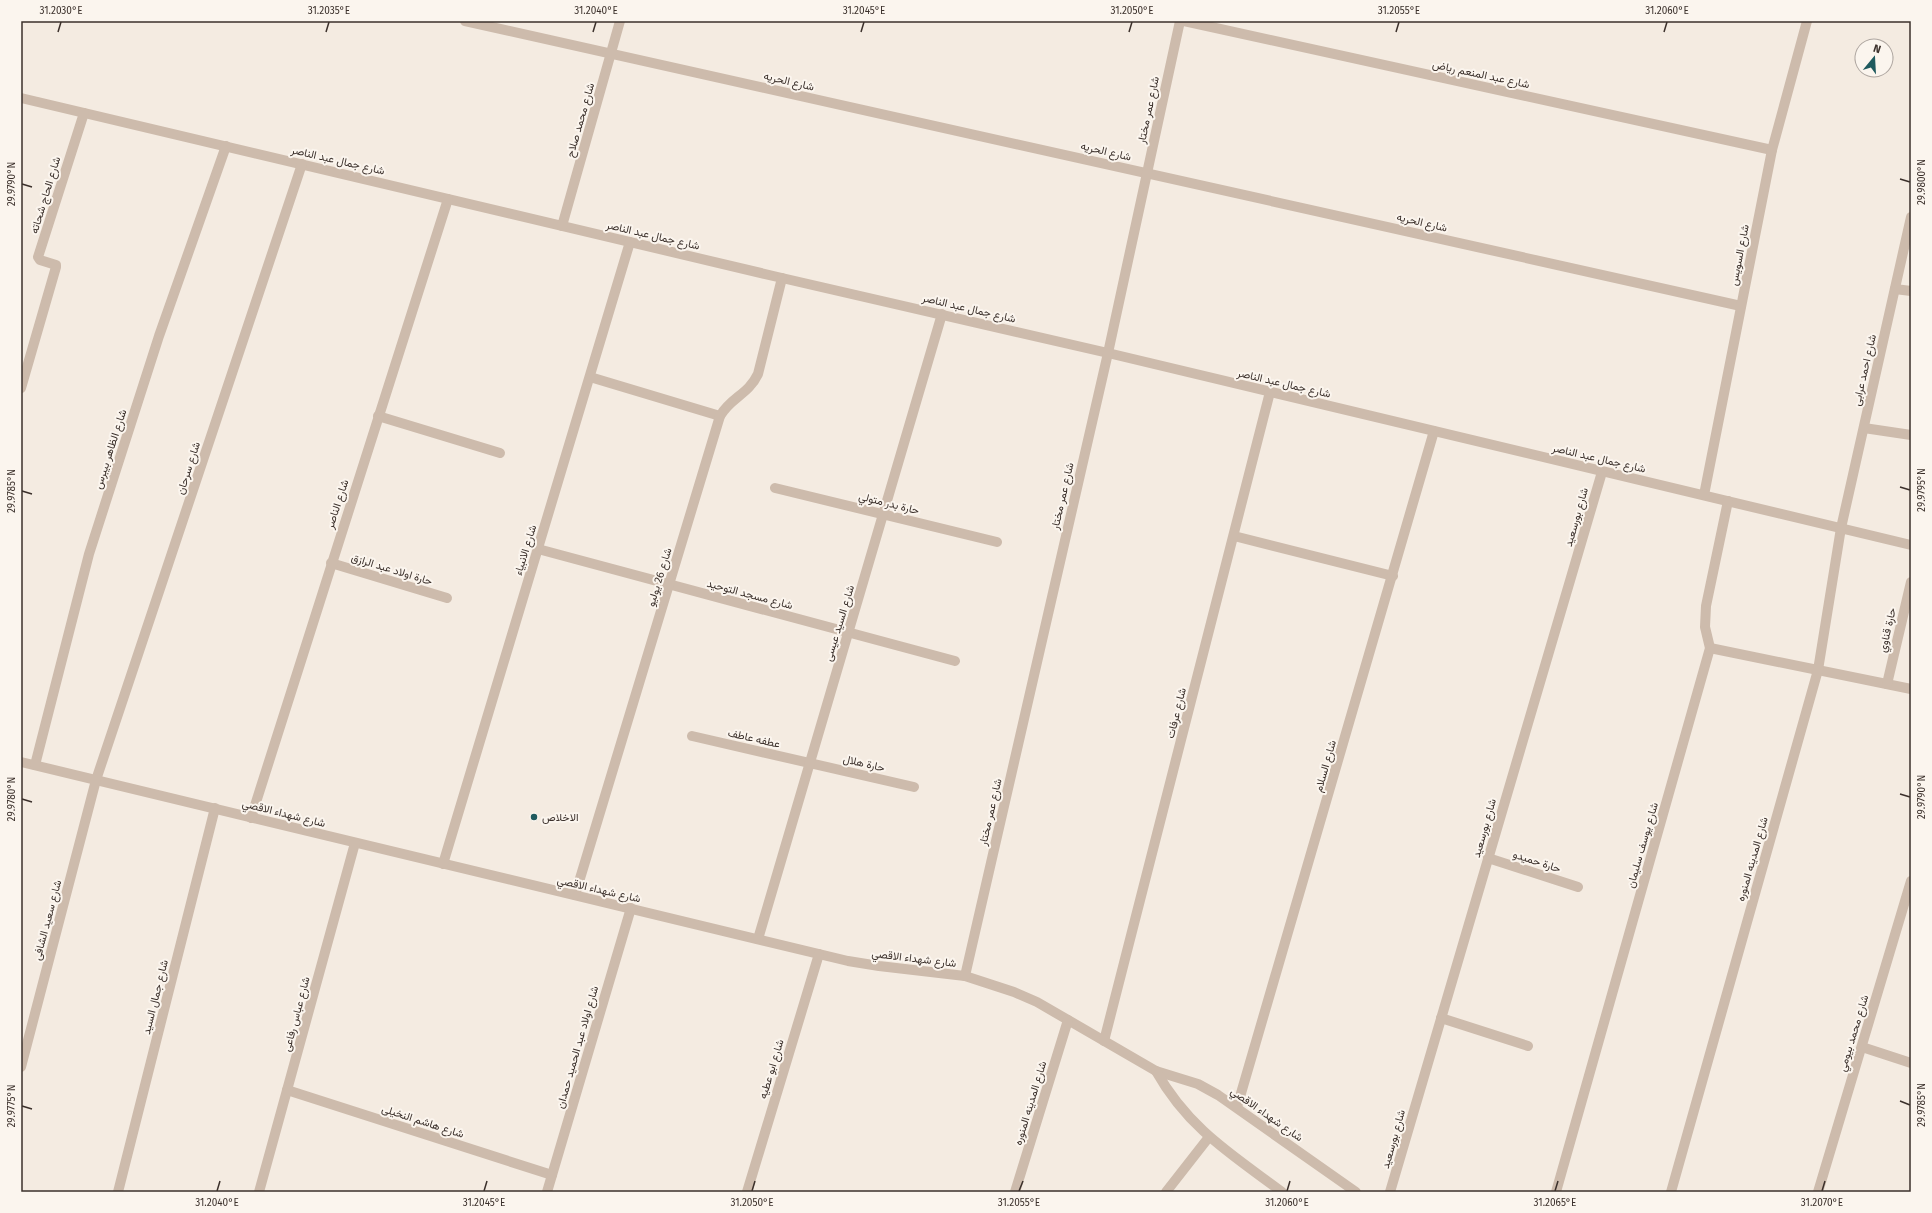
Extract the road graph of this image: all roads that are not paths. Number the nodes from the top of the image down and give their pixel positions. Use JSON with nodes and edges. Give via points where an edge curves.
{"nodes":[{"id":1,"x":465,"y":21,"type":"edge"},
{"id":2,"x":620,"y":21,"type":"edge"},
{"id":3,"x":1180,"y":21,"type":"edge"},
{"id":4,"x":1184,"y":21,"type":"edge"},
{"id":5,"x":1807,"y":21,"type":"edge"},
{"id":6,"x":611,"y":53,"type":"junction"},
{"id":7,"x":21,"y":98,"type":"edge"},
{"id":8,"x":84,"y":113,"type":"junction"},
{"id":9,"x":226,"y":146,"type":"junction"},
{"id":10,"x":1772,"y":150,"type":"junction"},
{"id":11,"x":302,"y":164,"type":"junction"},
{"id":12,"x":1147,"y":173,"type":"junction"},
{"id":13,"x":448,"y":199,"type":"junction"},
{"id":14,"x":1911,"y":217,"type":"edge"},
{"id":15,"x":562,"y":226,"type":"junction"},
{"id":16,"x":630,"y":242,"type":"junction"},
{"id":17,"x":782,"y":278,"type":"junction"},
{"id":18,"x":1895,"y":289,"type":"junction"},
{"id":19,"x":1911,"y":291,"type":"edge"},
{"id":20,"x":1741,"y":306,"type":"junction"},
{"id":21,"x":942,"y":314,"type":"junction"},
{"id":22,"x":1108,"y":353,"type":"junction"},
{"id":23,"x":590,"y":377,"type":"junction"},
{"id":24,"x":21,"y":388,"type":"edge"},
{"id":25,"x":1270,"y":392,"type":"junction"},
{"id":26,"x":378,"y":416,"type":"junction"},
{"id":27,"x":720,"y":416,"type":"junction"},
{"id":28,"x":1864,"y":428,"type":"junction"},
{"id":29,"x":1434,"y":431,"type":"junction"},
{"id":30,"x":1911,"y":436,"type":"edge"},
{"id":31,"x":500,"y":453,"type":"dead end"},
{"id":32,"x":1602,"y":472,"type":"junction"},
{"id":33,"x":775,"y":488,"type":"dead end"},
{"id":34,"x":1704,"y":495,"type":"junction"},
{"id":35,"x":1728,"y":501,"type":"junction"},
{"id":36,"x":884,"y":514,"type":"junction"},
{"id":37,"x":1841,"y":528,"type":"junction"},
{"id":38,"x":1234,"y":536,"type":"junction"},
{"id":39,"x":997,"y":542,"type":"dead end"},
{"id":40,"x":1911,"y":545,"type":"edge"},
{"id":41,"x":538,"y":549,"type":"junction"},
{"id":42,"x":331,"y":563,"type":"junction"},
{"id":43,"x":1393,"y":576,"type":"junction"},
{"id":44,"x":1911,"y":582,"type":"edge"},
{"id":45,"x":669,"y":585,"type":"junction"},
{"id":46,"x":446,"y":598,"type":"dead end"},
{"id":47,"x":848,"y":633,"type":"junction"},
{"id":48,"x":1710,"y":648,"type":"junction"},
{"id":49,"x":955,"y":661,"type":"dead end"},
{"id":50,"x":1818,"y":670,"type":"junction"},
{"id":51,"x":1887,"y":684,"type":"junction"},
{"id":52,"x":1911,"y":689,"type":"edge"},
{"id":53,"x":692,"y":736,"type":"dead end"},
{"id":54,"x":21,"y":762,"type":"edge"},
{"id":55,"x":810,"y":763,"type":"junction"},
{"id":56,"x":35,"y":765,"type":"junction"},
{"id":57,"x":96,"y":780,"type":"junction"},
{"id":58,"x":914,"y":787,"type":"dead end"},
{"id":59,"x":215,"y":808,"type":"junction"},
{"id":60,"x":251,"y":818,"type":"junction"},
{"id":61,"x":355,"y":843,"type":"junction"},
{"id":62,"x":1488,"y":858,"type":"junction"},
{"id":63,"x":443,"y":864,"type":"junction"},
{"id":64,"x":1911,"y":881,"type":"edge"},
{"id":65,"x":1578,"y":887,"type":"dead end"},
{"id":66,"x":575,"y":895,"type":"junction"},
{"id":67,"x":631,"y":908,"type":"junction"},
{"id":68,"x":758,"y":939,"type":"junction"},
{"id":69,"x":819,"y":954,"type":"junction"},
{"id":70,"x":965,"y":976,"type":"junction"},
{"id":71,"x":1441,"y":1018,"type":"junction"},
{"id":72,"x":1068,"y":1020,"type":"junction"},
{"id":73,"x":1104,"y":1041,"type":"junction"},
{"id":74,"x":1528,"y":1046,"type":"dead end"},
{"id":75,"x":1862,"y":1047,"type":"junction"},
{"id":76,"x":1911,"y":1063,"type":"edge"},
{"id":77,"x":21,"y":1067,"type":"edge"},
{"id":78,"x":1156,"y":1070,"type":"junction"},
{"id":79,"x":287,"y":1090,"type":"junction"},
{"id":80,"x":1237,"y":1107,"type":"junction"},
{"id":81,"x":1209,"y":1137,"type":"junction"},
{"id":82,"x":552,"y":1175,"type":"junction"},
{"id":83,"x":118,"y":1192,"type":"edge"},
{"id":84,"x":259,"y":1192,"type":"edge"},
{"id":85,"x":547,"y":1192,"type":"edge"},
{"id":86,"x":747,"y":1192,"type":"edge"},
{"id":87,"x":1015,"y":1192,"type":"edge"},
{"id":88,"x":1166,"y":1192,"type":"edge"},
{"id":89,"x":1282,"y":1192,"type":"edge"},
{"id":90,"x":1356,"y":1192,"type":"edge"},
{"id":91,"x":1390,"y":1192,"type":"edge"},
{"id":92,"x":1556,"y":1192,"type":"edge"},
{"id":93,"x":1671,"y":1192,"type":"edge"},
{"id":94,"x":1818,"y":1192,"type":"edge"}],
"edges":[{"from":1,"to":6,"type":"street","name":"شارع الحريه"},
{"from":2,"to":6,"type":"street","name":"شارع محمد صلاح"},
{"from":3,"to":12,"type":"street","name":"شارع عمر مختار"},
{"from":4,"to":10,"type":"street","name":"شارع عبد المنعم رياض"},
{"from":5,"to":10,"type":"street","name":"شارع السويس"},
{"from":6,"to":12,"type":"street","name":"شارع الحريه"},
{"from":6,"to":15,"type":"street","name":"شارع محمد صلاح"},
{"from":7,"to":8,"type":"street","name":"شارع جمال عبد الناصر"},
{"from":8,"to":9,"type":"street","name":"شارع جمال عبد الناصر"},
{"from":8,"to":24,"type":"street","name":"شارع الحاج شحاته","via":[[38,257],[56,267]]},
{"from":9,"to":11,"type":"street","name":"شارع جمال عبد الناصر"},
{"from":9,"to":56,"type":"street","name":"شارع الظاهر بيبرس","via":[[159,336],[89,554]]},
{"from":10,"to":20,"type":"street","name":"شارع السويس"},
{"from":11,"to":13,"type":"street","name":"شارع جمال عبد الناصر"},
{"from":11,"to":57,"type":"street","name":"شارع سرحان"},
{"from":12,"to":20,"type":"street","name":"شارع الحريه"},
{"from":12,"to":22,"type":"street","name":"شارع عمر مختار"},
{"from":13,"to":15,"type":"street","name":"شارع جمال عبد الناصر"},
{"from":13,"to":26,"type":"street","name":"شارع الناصر"},
{"from":14,"to":18,"type":"street","name":"شارع احمد عرابى"},
{"from":15,"to":16,"type":"street","name":"شارع جمال عبد الناصر"},
{"from":16,"to":17,"type":"street","name":"شارع جمال عبد الناصر"},
{"from":16,"to":23,"type":"street","name":"شارع الانبياء"},
{"from":17,"to":21,"type":"street","name":"شارع جمال عبد الناصر"},
{"from":17,"to":27,"type":"street","name":"شارع 26 يوليو","via":[[758,374],[751,387],[731,402]]},
{"from":18,"to":19,"type":"street"},
{"from":18,"to":28,"type":"street","name":"شارع احمد عرابى"},
{"from":20,"to":34,"type":"street","name":"شارع السويس"},
{"from":21,"to":22,"type":"street","name":"شارع جمال عبد الناصر"},
{"from":21,"to":36,"type":"street","name":"شارع السيد عيسى"},
{"from":22,"to":25,"type":"street","name":"شارع جمال عبد الناصر"},
{"from":22,"to":70,"type":"street","name":"شارع عمر مختار"},
{"from":23,"to":27,"type":"street"},
{"from":23,"to":41,"type":"street","name":"شارع الانبياء"},
{"from":25,"to":29,"type":"street","name":"شارع جمال عبد الناصر"},
{"from":25,"to":38,"type":"street","name":"شارع عرفات"},
{"from":26,"to":31,"type":"street"},
{"from":26,"to":42,"type":"street","name":"شارع الناصر"},
{"from":27,"to":45,"type":"street","name":"شارع 26 يوليو"},
{"from":28,"to":30,"type":"street"},
{"from":28,"to":37,"type":"street","name":"شارع احمد عرابى"},
{"from":29,"to":32,"type":"street","name":"شارع جمال عبد الناصر"},
{"from":29,"to":43,"type":"street","name":"شارع السلام"},
{"from":32,"to":34,"type":"street","name":"شارع جمال عبد الناصر"},
{"from":32,"to":62,"type":"street","name":"شارع بورسعيد"},
{"from":33,"to":36,"type":"street","name":"حارة بدر متولي"},
{"from":34,"to":35,"type":"street","name":"شارع جمال عبد الناصر"},
{"from":35,"to":37,"type":"street","name":"شارع جمال عبد الناصر"},
{"from":35,"to":48,"type":"street","name":"شارع يوسف سليمان","via":[[1706,606],[1705,627]]},
{"from":36,"to":39,"type":"street","name":"حارة بدر متولي"},
{"from":36,"to":47,"type":"street","name":"شارع السيد عيسى"},
{"from":37,"to":40,"type":"street","name":"شارع جمال عبد الناصر"},
{"from":37,"to":50,"type":"street","name":"شارع المدينه المنوره"},
{"from":38,"to":43,"type":"street"},
{"from":38,"to":73,"type":"street","name":"شارع عرفات"},
{"from":41,"to":45,"type":"street","name":"شارع مسجد التوحيد"},
{"from":41,"to":63,"type":"street","name":"شارع الانبياء"},
{"from":42,"to":46,"type":"street","name":"حارة اولاد عبد الرازق"},
{"from":42,"to":60,"type":"street","name":"شارع الناصر"},
{"from":43,"to":80,"type":"street","name":"شارع السلام"},
{"from":44,"to":51,"type":"street","name":"حارة قناوي"},
{"from":45,"to":47,"type":"street","name":"شارع مسجد التوحيد"},
{"from":45,"to":66,"type":"street","name":"شارع 26 يوليو"},
{"from":47,"to":49,"type":"street","name":"شارع مسجد التوحيد"},
{"from":47,"to":55,"type":"street","name":"شارع السيد عيسى"},
{"from":48,"to":50,"type":"street"},
{"from":48,"to":92,"type":"street","name":"شارع يوسف سليمان"},
{"from":50,"to":51,"type":"street"},
{"from":50,"to":93,"type":"street","name":"شارع المدينه المنوره"},
{"from":51,"to":52,"type":"street"},
{"from":53,"to":55,"type":"street","name":"عطفه عاطف"},
{"from":54,"to":56,"type":"street","name":"شارع شهداء الاقصي"},
{"from":55,"to":58,"type":"street","name":"حارة هلال"},
{"from":55,"to":68,"type":"street","name":"شارع السيد عيسى"},
{"from":56,"to":57,"type":"street","name":"شارع شهداء الاقصي"},
{"from":57,"to":59,"type":"street","name":"شارع شهداء الاقصي"},
{"from":57,"to":77,"type":"street","name":"شارع سعيد الشافى"},
{"from":59,"to":60,"type":"street","name":"شارع شهداء الاقصي"},
{"from":59,"to":83,"type":"street","name":"شارع جمال السيد"},
{"from":60,"to":61,"type":"street","name":"شارع شهداء الاقصي"},
{"from":61,"to":63,"type":"street","name":"شارع شهداء الاقصي"},
{"from":61,"to":79,"type":"street","name":"شارع عباس رفاعى"},
{"from":62,"to":65,"type":"street","name":"حارة حميدو"},
{"from":62,"to":71,"type":"street","name":"شارع بورسعيد"},
{"from":63,"to":66,"type":"street","name":"شارع شهداء الاقصي"},
{"from":64,"to":75,"type":"street","name":"شارع محمد بيومي"},
{"from":66,"to":67,"type":"street","name":"شارع شهداء الاقصي"},
{"from":67,"to":68,"type":"street","name":"شارع شهداء الاقصي"},
{"from":67,"to":82,"type":"street","name":"شارع اولاد عبد الحميد حمدان"},
{"from":68,"to":69,"type":"street","name":"شارع شهداء الاقصي"},
{"from":69,"to":70,"type":"street","name":"شارع شهداء الاقصي","via":[[879,966]]},
{"from":69,"to":86,"type":"street","name":"شارع ابو عطيه"},
{"from":70,"to":72,"type":"street","name":"شارع شهداء الاقصي","via":[[1014,992]]},
{"from":71,"to":74,"type":"street"},
{"from":71,"to":91,"type":"street","name":"شارع بورسعيد"},
{"from":72,"to":73,"type":"street","name":"شارع شهداء الاقصي"},
{"from":72,"to":87,"type":"street","name":"شارع المدينه المنوره"},
{"from":73,"to":78,"type":"street","name":"شارع شهداء الاقصي"},
{"from":75,"to":76,"type":"street"},
{"from":75,"to":94,"type":"street","name":"شارع محمد بيومي"},
{"from":78,"to":80,"type":"street","name":"شارع شهداء الاقصي","via":[[1198,1084]]},
{"from":78,"to":81,"type":"street","via":[[1179,1106]]},
{"from":79,"to":82,"type":"street","name":"شارع هاشم النخيلى"},
{"from":79,"to":84,"type":"street","name":"شارع عباس رفاعى"},
{"from":80,"to":90,"type":"street","name":"شارع شهداء الاقصي"},
{"from":81,"to":88,"type":"street"},
{"from":81,"to":89,"type":"street"},
{"from":82,"to":85,"type":"street","name":"شارع اولاد عبد الحميد حمدان"}]}
